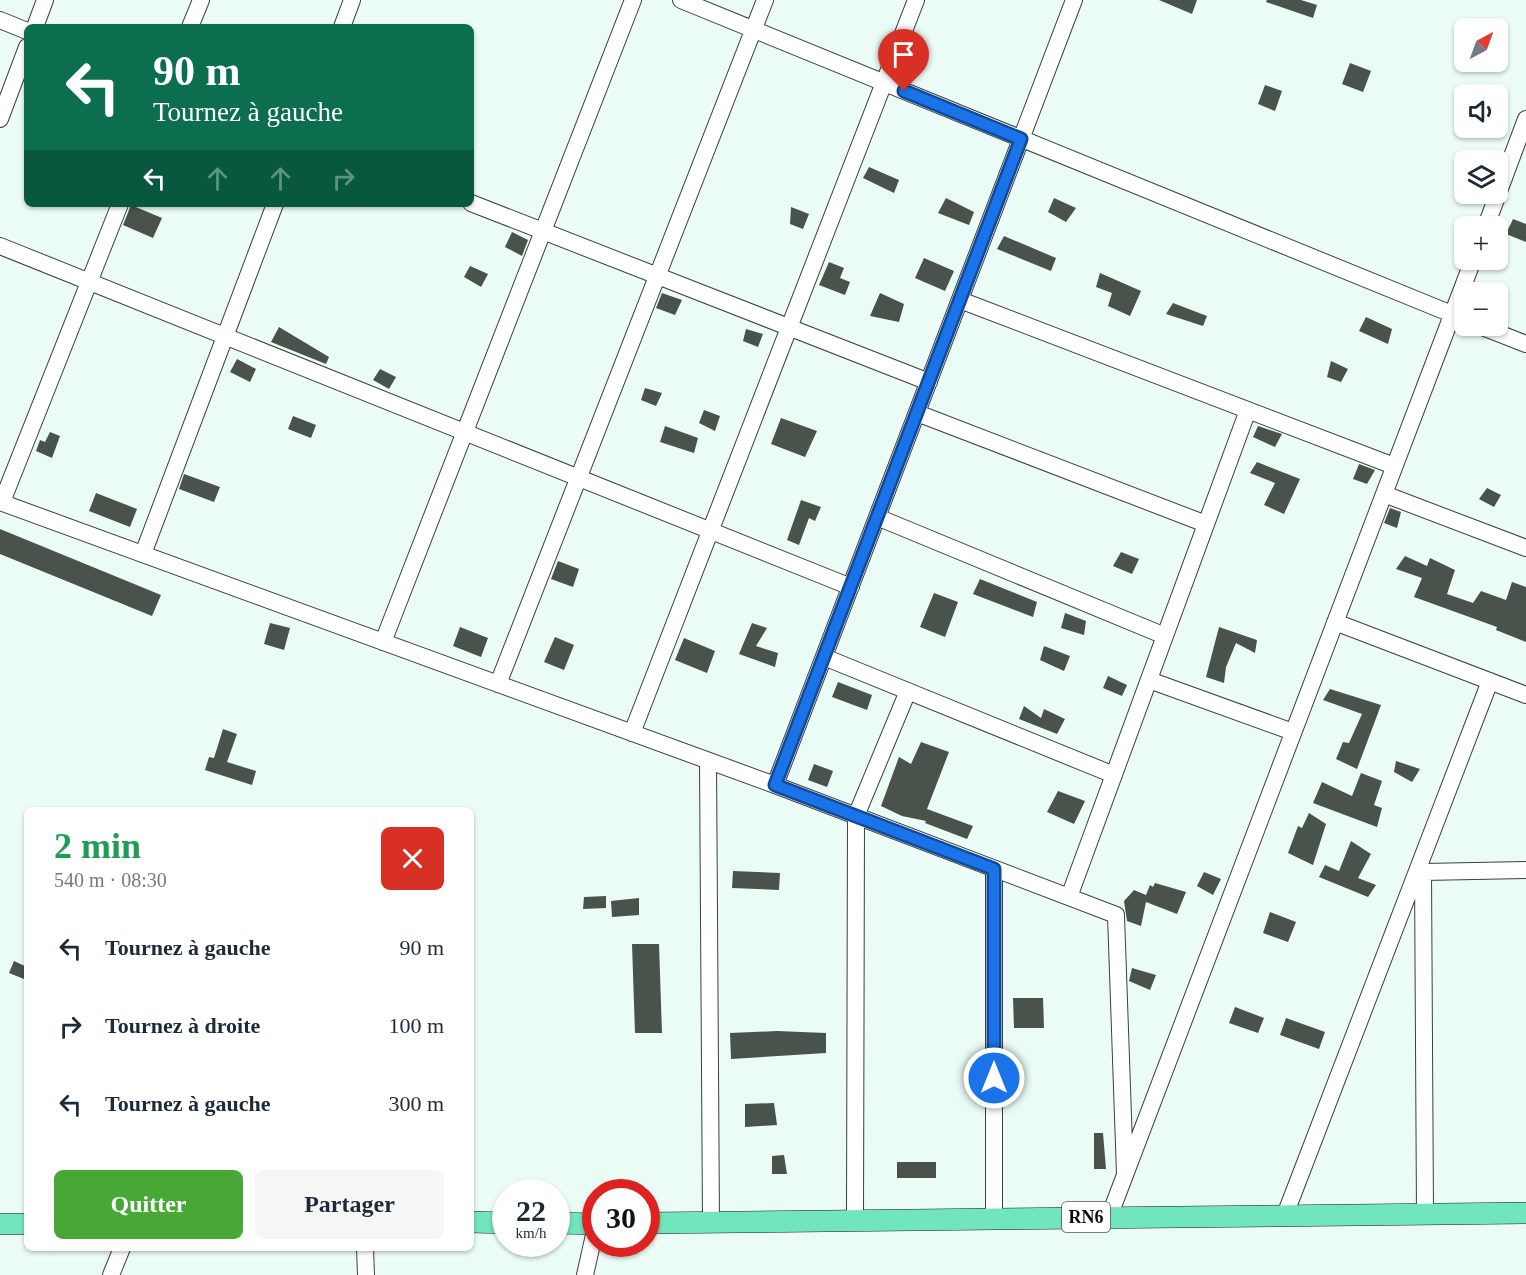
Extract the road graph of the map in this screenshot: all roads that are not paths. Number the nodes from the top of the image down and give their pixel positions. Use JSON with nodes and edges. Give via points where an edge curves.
{"nodes":[{"id":1,"x":45,"y":0,"type":"edge"},
{"id":2,"x":201,"y":0,"type":"edge"},
{"id":3,"x":352,"y":0,"type":"edge"},
{"id":4,"x":633,"y":0,"type":"edge"},
{"id":5,"x":681,"y":0,"type":"edge"},
{"id":6,"x":765,"y":0,"type":"edge"},
{"id":7,"x":916,"y":0,"type":"edge"},
{"id":8,"x":1074,"y":0,"type":"edge"},
{"id":9,"x":0,"y":20,"type":"edge"},
{"id":10,"x":36,"y":24,"type":"edge"},
{"id":11,"x":191,"y":24,"type":"edge"},
{"id":12,"x":343,"y":24,"type":"edge"},
{"id":13,"x":24,"y":29,"type":"edge"},
{"id":14,"x":754,"y":30,"type":"junction"},
{"id":15,"x":24,"y":55,"type":"edge"},
{"id":16,"x":884,"y":83,"type":"junction"},
{"id":17,"x":0,"y":119,"type":"edge"},
{"id":18,"x":1526,"y":120,"type":"edge"},
{"id":19,"x":1021,"y":139,"type":"junction"},
{"id":20,"x":474,"y":205,"type":"edge"},
{"id":21,"x":119,"y":207,"type":"edge"},
{"id":22,"x":274,"y":207,"type":"edge"},
{"id":23,"x":1490,"y":216,"type":"edge"},
{"id":24,"x":543,"y":231,"type":"junction"},
{"id":25,"x":0,"y":246,"type":"edge"},
{"id":26,"x":657,"y":276,"type":"junction"},
{"id":27,"x":90,"y":282,"type":"junction"},
{"id":28,"x":960,"y":300,"type":"junction"},
{"id":29,"x":1454,"y":315,"type":"edge"},
{"id":30,"x":1454,"y":326,"type":"edge"},
{"id":31,"x":789,"y":327,"type":"junction"},
{"id":32,"x":1506,"y":336,"type":"edge"},
{"id":33,"x":225,"y":337,"type":"junction"},
{"id":34,"x":1526,"y":344,"type":"edge"},
{"id":35,"x":929,"y":381,"type":"junction"},
{"id":36,"x":1248,"y":410,"type":"junction"},
{"id":37,"x":917,"y":413,"type":"junction"},
{"id":38,"x":464,"y":432,"type":"junction"},
{"id":39,"x":1394,"y":466,"type":"junction"},
{"id":40,"x":578,"y":478,"type":"junction"},
{"id":41,"x":1384,"y":494,"type":"junction"},
{"id":42,"x":1,"y":502,"type":"edge"},
{"id":43,"x":877,"y":517,"type":"junction"},
{"id":44,"x":1206,"y":524,"type":"junction"},
{"id":45,"x":710,"y":531,"type":"junction"},
{"id":46,"x":1526,"y":549,"type":"edge"},
{"id":47,"x":143,"y":554,"type":"junction"},
{"id":48,"x":851,"y":587,"type":"junction"},
{"id":49,"x":1335,"y":622,"type":"junction"},
{"id":50,"x":1165,"y":636,"type":"junction"},
{"id":51,"x":383,"y":642,"type":"junction"},
{"id":52,"x":824,"y":657,"type":"junction"},
{"id":53,"x":1149,"y":680,"type":"junction"},
{"id":54,"x":1490,"y":681,"type":"junction"},
{"id":55,"x":498,"y":684,"type":"junction"},
{"id":56,"x":908,"y":691,"type":"junction"},
{"id":57,"x":1526,"y":695,"type":"edge"},
{"id":58,"x":1293,"y":732,"type":"junction"},
{"id":59,"x":632,"y":733,"type":"junction"},
{"id":60,"x":708,"y":761,"type":"junction"},
{"id":61,"x":1114,"y":775,"type":"junction"},
{"id":62,"x":775,"y":785,"type":"junction"},
{"id":63,"x":856,"y":816,"type":"junction"},
{"id":64,"x":994,"y":869,"type":"junction"},
{"id":65,"x":1526,"y":870,"type":"edge"},
{"id":66,"x":1069,"y":897,"type":"junction"},
{"id":67,"x":1125,"y":1174,"type":"junction"},
{"id":68,"x":1526,"y":1213,"type":"edge"},
{"id":69,"x":1425,"y":1214,"type":"junction"},
{"id":70,"x":1285,"y":1215,"type":"junction"},
{"id":71,"x":1109,"y":1216,"type":"junction"},
{"id":72,"x":994,"y":1218,"type":"junction"},
{"id":73,"x":855,"y":1220,"type":"junction"},
{"id":74,"x":474,"y":1222,"type":"edge"},
{"id":75,"x":492,"y":1222,"type":"edge"},
{"id":76,"x":711,"y":1222,"type":"junction"},
{"id":77,"x":660,"y":1223,"type":"edge"},
{"id":78,"x":0,"y":1224,"type":"edge"},
{"id":79,"x":24,"y":1224,"type":"edge"},
{"id":80,"x":121,"y":1251,"type":"edge"},
{"id":81,"x":365,"y":1251,"type":"edge"},
{"id":82,"x":589,"y":1257,"type":"edge"},
{"id":83,"x":111,"y":1275,"type":"edge"},
{"id":84,"x":366,"y":1275,"type":"edge"},
{"id":85,"x":585,"y":1275,"type":"edge"}],
"edges":[{"from":1,"to":10,"type":"street"},
{"from":2,"to":11,"type":"street"},
{"from":3,"to":12,"type":"street"},
{"from":4,"to":24,"type":"street"},
{"from":5,"to":14,"type":"street"},
{"from":6,"to":14,"type":"street"},
{"from":7,"to":16,"type":"street"},
{"from":8,"to":19,"type":"street"},
{"from":9,"to":13,"type":"street"},
{"from":14,"to":16,"type":"street"},
{"from":14,"to":26,"type":"street"},
{"from":15,"to":17,"type":"street"},
{"from":16,"to":19,"type":"street"},
{"from":16,"to":31,"type":"street"},
{"from":18,"to":23,"type":"street"},
{"from":19,"to":28,"type":"street"},
{"from":19,"to":29,"type":"street"},
{"from":20,"to":24,"type":"street"},
{"from":21,"to":27,"type":"street"},
{"from":22,"to":33,"type":"street"},
{"from":24,"to":26,"type":"street"},
{"from":24,"to":38,"type":"street"},
{"from":25,"to":27,"type":"street"},
{"from":26,"to":31,"type":"street"},
{"from":26,"to":40,"type":"street"},
{"from":27,"to":33,"type":"street"},
{"from":27,"to":42,"type":"street"},
{"from":28,"to":35,"type":"street"},
{"from":28,"to":36,"type":"street"},
{"from":30,"to":39,"type":"street"},
{"from":31,"to":35,"type":"street"},
{"from":31,"to":45,"type":"street"},
{"from":32,"to":34,"type":"street"},
{"from":33,"to":38,"type":"street"},
{"from":33,"to":47,"type":"street"},
{"from":35,"to":37,"type":"street"},
{"from":36,"to":39,"type":"street"},
{"from":36,"to":44,"type":"street"},
{"from":37,"to":43,"type":"street"},
{"from":37,"to":44,"type":"street"},
{"from":38,"to":40,"type":"street"},
{"from":38,"to":51,"type":"street"},
{"from":39,"to":41,"type":"street"},
{"from":40,"to":45,"type":"street"},
{"from":40,"to":55,"type":"street"},
{"from":41,"to":46,"type":"street"},
{"from":41,"to":49,"type":"street"},
{"from":42,"to":47,"type":"street"},
{"from":43,"to":48,"type":"street"},
{"from":43,"to":50,"type":"street"},
{"from":44,"to":50,"type":"street"},
{"from":45,"to":48,"type":"street"},
{"from":45,"to":59,"type":"street"},
{"from":47,"to":51,"type":"street"},
{"from":48,"to":52,"type":"street"},
{"from":49,"to":54,"type":"street"},
{"from":49,"to":58,"type":"street"},
{"from":50,"to":53,"type":"street"},
{"from":51,"to":55,"type":"street"},
{"from":52,"to":56,"type":"street"},
{"from":52,"to":62,"type":"street"},
{"from":53,"to":58,"type":"street"},
{"from":53,"to":61,"type":"street"},
{"from":54,"to":57,"type":"street"},
{"from":54,"to":70,"type":"street"},
{"from":55,"to":59,"type":"street"},
{"from":56,"to":61,"type":"street"},
{"from":56,"to":63,"type":"street"},
{"from":58,"to":67,"type":"street"},
{"from":59,"to":60,"type":"street"},
{"from":60,"to":62,"type":"street"},
{"from":60,"to":76,"type":"street"},
{"from":61,"to":66,"type":"street"},
{"from":62,"to":63,"type":"street"},
{"from":63,"to":64,"type":"street"},
{"from":63,"to":73,"type":"street"},
{"from":64,"to":66,"type":"street"},
{"from":64,"to":72,"type":"street"},
{"from":65,"to":69,"type":"street","via":[[1423,872]]},
{"from":66,"to":67,"type":"street","via":[[1116,915]]},
{"from":67,"to":71,"type":"street"},
{"from":68,"to":69,"type":"main road","number":"RN6"},
{"from":69,"to":70,"type":"main road","number":"RN6"},
{"from":70,"to":71,"type":"main road","number":"RN6"},
{"from":71,"to":72,"type":"main road","number":"RN6"},
{"from":72,"to":73,"type":"main road","number":"RN6"},
{"from":73,"to":76,"type":"main road","number":"RN6"},
{"from":74,"to":75,"type":"main road"},
{"from":76,"to":77,"type":"main road","number":"RN6"},
{"from":78,"to":79,"type":"main road"},
{"from":80,"to":83,"type":"street"},
{"from":81,"to":84,"type":"street"},
{"from":82,"to":85,"type":"street"}]}
